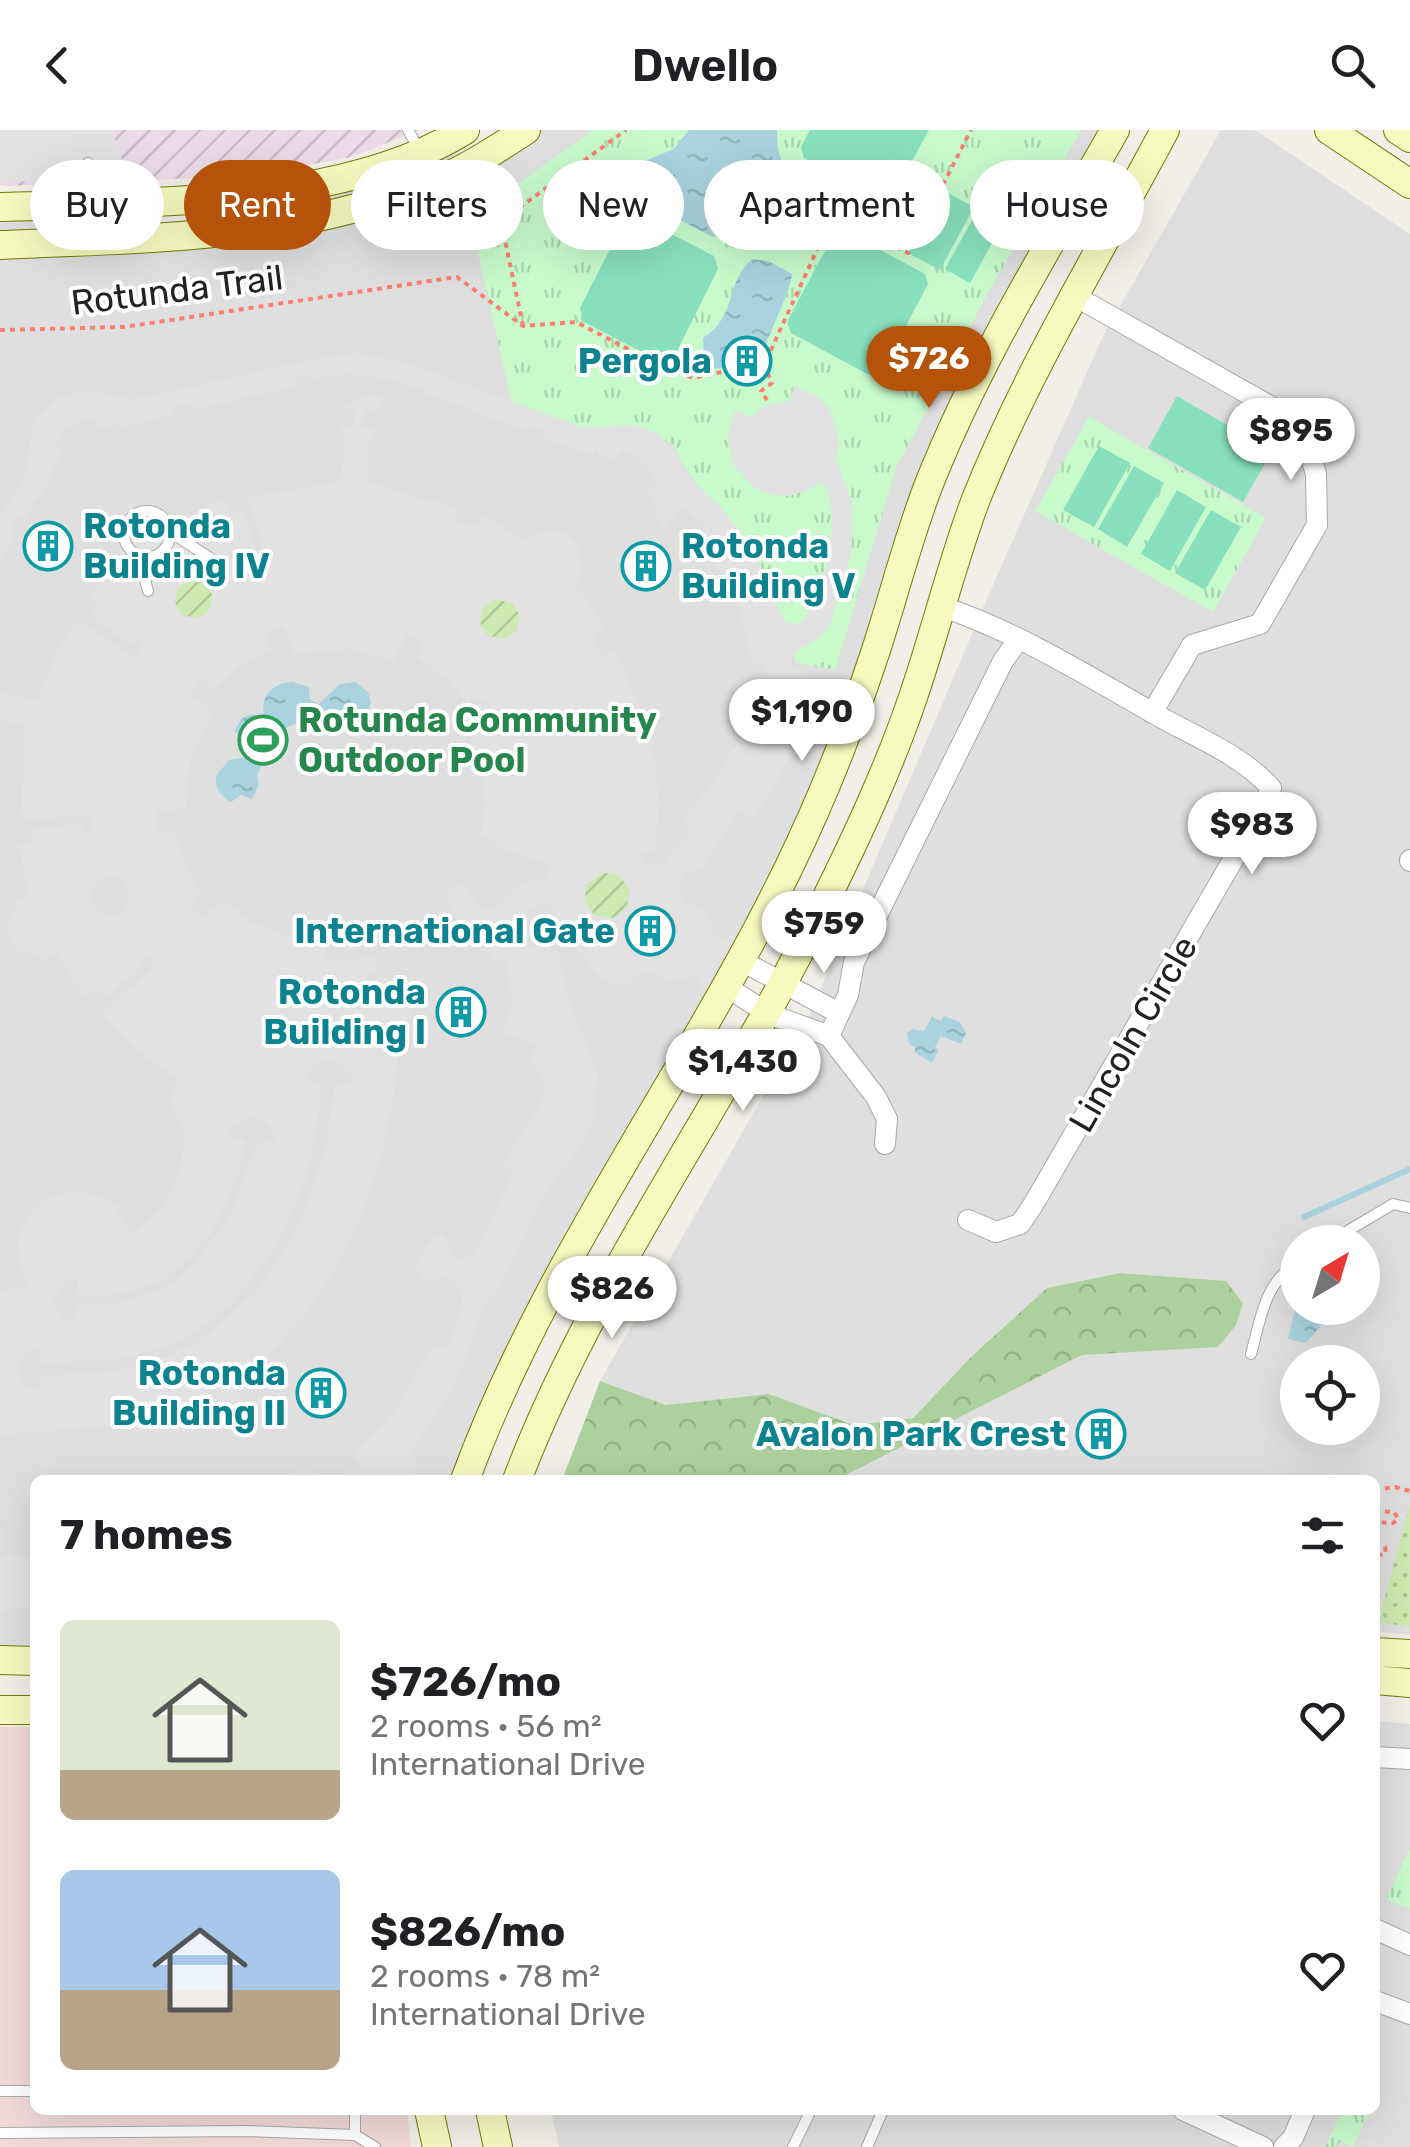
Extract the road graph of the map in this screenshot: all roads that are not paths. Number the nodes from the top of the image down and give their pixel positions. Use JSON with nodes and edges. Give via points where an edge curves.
{"nodes":[{"id":1,"x":465,"y":130,"type":"edge"},
{"id":2,"x":526,"y":130,"type":"edge"},
{"id":3,"x":1114,"y":130,"type":"edge"},
{"id":4,"x":1165,"y":130,"type":"edge"},
{"id":5,"x":1329,"y":130,"type":"edge"},
{"id":6,"x":1398,"y":130,"type":"edge"},
{"id":7,"x":1410,"y":138,"type":"edge"},
{"id":8,"x":414,"y":141,"type":"edge"},
{"id":9,"x":1410,"y":184,"type":"edge"},
{"id":10,"x":164,"y":198,"type":"edge"},
{"id":11,"x":30,"y":206,"type":"edge"},
{"id":12,"x":0,"y":207,"type":"edge"},
{"id":13,"x":0,"y":245,"type":"edge"},
{"id":14,"x":1075,"y":296,"type":"junction"},
{"id":15,"x":170,"y":530,"type":"junction"},
{"id":16,"x":138,"y":555,"type":"junction"},
{"id":17,"x":210,"y":558,"type":"dead end"},
{"id":18,"x":148,"y":592,"type":"dead end"},
{"id":19,"x":942,"y":606,"type":"junction"},
{"id":20,"x":1019,"y":639,"type":"junction"},
{"id":21,"x":1152,"y":712,"type":"junction"},
{"id":22,"x":740,"y":960,"type":"junction"},
{"id":23,"x":784,"y":982,"type":"junction"},
{"id":24,"x":726,"y":986,"type":"junction"},
{"id":25,"x":839,"y":1012,"type":"junction"},
{"id":26,"x":769,"y":1014,"type":"junction"},
{"id":27,"x":829,"y":1036,"type":"junction"},
{"id":28,"x":885,"y":1144,"type":"dead end"},
{"id":29,"x":1410,"y":1208,"type":"edge"},
{"id":30,"x":968,"y":1220,"type":"dead end"},
{"id":31,"x":1358,"y":1225,"type":"edge"},
{"id":32,"x":1280,"y":1273,"type":"edge"},
{"id":33,"x":1251,"y":1354,"type":"dead end"},
{"id":34,"x":467,"y":1475,"type":"edge"},
{"id":35,"x":519,"y":1475,"type":"edge"},
{"id":36,"x":1380,"y":1652,"type":"edge"},
{"id":37,"x":1410,"y":1654,"type":"edge"},
{"id":38,"x":0,"y":1660,"type":"edge"},
{"id":39,"x":30,"y":1661,"type":"edge"},
{"id":40,"x":1380,"y":1680,"type":"edge"},
{"id":41,"x":1410,"y":1683,"type":"edge"},
{"id":42,"x":0,"y":1710,"type":"edge"},
{"id":43,"x":30,"y":1710,"type":"edge"},
{"id":44,"x":1380,"y":1756,"type":"edge"},
{"id":45,"x":1410,"y":1759,"type":"edge"},
{"id":46,"x":1380,"y":1931,"type":"edge"},
{"id":47,"x":1410,"y":1945,"type":"edge"},
{"id":48,"x":1380,"y":2003,"type":"edge"},
{"id":49,"x":1410,"y":2014,"type":"edge"},
{"id":50,"x":0,"y":2091,"type":"edge"},
{"id":51,"x":30,"y":2092,"type":"edge"},
{"id":52,"x":355,"y":2115,"type":"edge"},
{"id":53,"x":429,"y":2115,"type":"edge"},
{"id":54,"x":491,"y":2115,"type":"edge"},
{"id":55,"x":809,"y":2115,"type":"edge"},
{"id":56,"x":880,"y":2115,"type":"edge"},
{"id":57,"x":1194,"y":2115,"type":"edge"},
{"id":58,"x":1303,"y":2115,"type":"edge"},
{"id":59,"x":0,"y":2133,"type":"edge"},
{"id":60,"x":355,"y":2135,"type":"junction"},
{"id":61,"x":375,"y":2147,"type":"edge"},
{"id":62,"x":437,"y":2147,"type":"edge"},
{"id":63,"x":498,"y":2147,"type":"edge"},
{"id":64,"x":793,"y":2147,"type":"edge"},
{"id":65,"x":867,"y":2147,"type":"edge"},
{"id":66,"x":1263,"y":2147,"type":"edge"},
{"id":67,"x":1284,"y":2147,"type":"edge"}],
"edges":[{"from":1,"to":8,"type":"main road"},
{"from":2,"to":13,"type":"main road","via":[[450,175],[313,219],[231,234]]},
{"from":3,"to":22,"type":"main road","via":[[960,413],[814,813]]},
{"from":4,"to":14,"type":"main road"},
{"from":5,"to":9,"type":"main road"},
{"from":6,"to":7,"type":"main road"},
{"from":8,"to":10,"type":"main road","via":[[370,171],[290,190]]},
{"from":11,"to":12,"type":"main road"},
{"from":14,"to":19,"type":"main road","via":[[997,450]]},
{"from":14,"to":21,"type":"street","via":[[1277,410],[1306,442],[1316,474],[1316,525],[1260,624],[1192,645]]},
{"from":15,"to":16,"type":"lane","via":[[162,551]]},
{"from":15,"to":16,"type":"lane","via":[[156,513],[134,515],[124,534]]},
{"from":15,"to":17,"type":"lane"},
{"from":16,"to":18,"type":"lane"},
{"from":19,"to":20,"type":"street","name":"Lincoln Circle"},
{"from":19,"to":23,"type":"main road","via":[[878,790]]},
{"from":20,"to":21,"type":"street","name":"Lincoln Circle"},
{"from":20,"to":25,"type":"street","via":[[854,962]]},
{"from":21,"to":30,"type":"street","name":"Lincoln Circle","via":[[1256,770],[1270,788],[1263,808],[1034,1205],[1020,1224],[996,1232]]},
{"from":22,"to":23,"type":"street"},
{"from":22,"to":24,"type":"main road"},
{"from":23,"to":25,"type":"street"},
{"from":23,"to":26,"type":"main road"},
{"from":24,"to":26,"type":"street"},
{"from":24,"to":34,"type":"main road","via":[[527,1332]]},
{"from":25,"to":27,"type":"street"},
{"from":26,"to":27,"type":"street"},
{"from":26,"to":35,"type":"main road","via":[[589,1322]]},
{"from":27,"to":28,"type":"street","via":[[887,1119]]},
{"from":29,"to":31,"type":"lane","via":[[1393,1204]]},
{"from":32,"to":33,"type":"lane"},
{"from":36,"to":37,"type":"main road"},
{"from":38,"to":39,"type":"main road"},
{"from":40,"to":41,"type":"main road"},
{"from":42,"to":43,"type":"main road"},
{"from":44,"to":45,"type":"street"},
{"from":46,"to":47,"type":"street"},
{"from":48,"to":49,"type":"street"},
{"from":50,"to":51,"type":"lane"},
{"from":52,"to":60,"type":"lane"},
{"from":53,"to":62,"type":"main road"},
{"from":54,"to":63,"type":"main road"},
{"from":55,"to":64,"type":"lane"},
{"from":56,"to":65,"type":"lane"},
{"from":57,"to":66,"type":"street"},
{"from":58,"to":67,"type":"street"},
{"from":59,"to":60,"type":"lane"},
{"from":60,"to":61,"type":"lane"}]}
